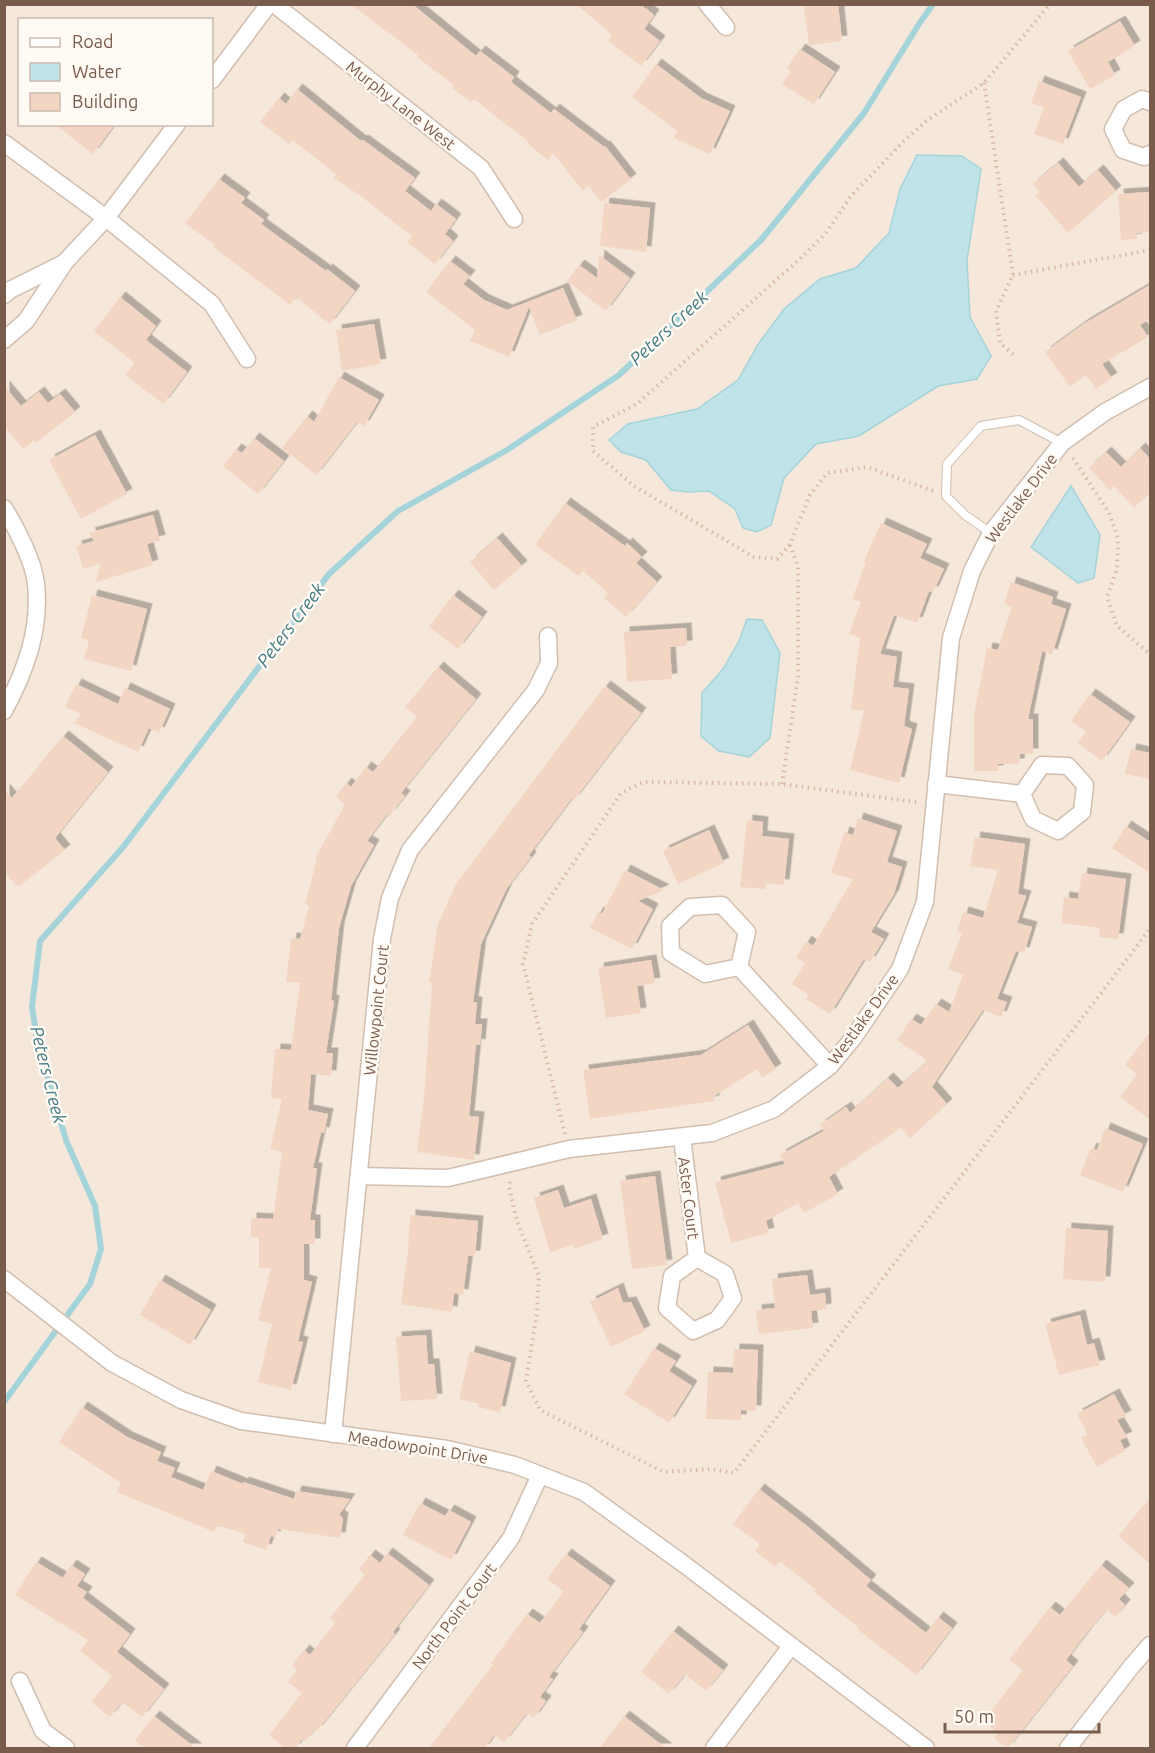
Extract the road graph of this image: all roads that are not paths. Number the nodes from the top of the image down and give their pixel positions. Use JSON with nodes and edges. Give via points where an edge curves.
{"nodes":[{"id":1,"x":269,"y":4,"type":"edge"},
{"id":2,"x":274,"y":4,"type":"edge"},
{"id":3,"x":707,"y":4,"type":"edge"},
{"id":4,"x":726,"y":27,"type":"dead end"},
{"id":5,"x":213,"y":79,"type":"edge"},
{"id":6,"x":1150,"y":102,"type":"edge"},
{"id":7,"x":175,"y":126,"type":"edge"},
{"id":8,"x":4,"y":143,"type":"edge"},
{"id":9,"x":1150,"y":154,"type":"edge"},
{"id":10,"x":106,"y":218,"type":"junction"},
{"id":11,"x":514,"y":219,"type":"dead end"},
{"id":12,"x":65,"y":262,"type":"junction"},
{"id":13,"x":4,"y":295,"type":"edge"},
{"id":14,"x":4,"y":340,"type":"edge"},
{"id":15,"x":247,"y":359,"type":"dead end"},
{"id":16,"x":1150,"y":387,"type":"edge"},
{"id":17,"x":1062,"y":443,"type":"junction"},
{"id":18,"x":4,"y":508,"type":"edge"},
{"id":19,"x":991,"y":533,"type":"junction"},
{"id":20,"x":548,"y":636,"type":"dead end"},
{"id":21,"x":4,"y":711,"type":"edge"},
{"id":22,"x":936,"y":784,"type":"junction"},
{"id":23,"x":1022,"y":794,"type":"dead end"},
{"id":24,"x":739,"y":967,"type":"junction"},
{"id":25,"x":830,"y":1066,"type":"junction"},
{"id":26,"x":682,"y":1137,"type":"junction"},
{"id":27,"x":359,"y":1176,"type":"junction"},
{"id":28,"x":697,"y":1258,"type":"junction"},
{"id":29,"x":4,"y":1279,"type":"edge"},
{"id":30,"x":333,"y":1434,"type":"junction"},
{"id":31,"x":540,"y":1475,"type":"junction"},
{"id":32,"x":1150,"y":1645,"type":"edge"},
{"id":33,"x":791,"y":1646,"type":"junction"},
{"id":34,"x":20,"y":1681,"type":"dead end"},
{"id":35,"x":66,"y":1749,"type":"edge"},
{"id":36,"x":355,"y":1749,"type":"edge"},
{"id":37,"x":714,"y":1749,"type":"edge"},
{"id":38,"x":926,"y":1749,"type":"edge"},
{"id":39,"x":1068,"y":1749,"type":"edge"}],
"edges":[{"from":1,"to":5,"type":"street"},
{"from":2,"to":11,"type":"street","name":"Murphy Lane West","via":[[481,168]]},
{"from":3,"to":4,"type":"street"},
{"from":6,"to":9,"type":"street","via":[[1142,99],[1124,109],[1113,129],[1124,150],[1144,157]]},
{"from":7,"to":10,"type":"street"},
{"from":8,"to":10,"type":"street"},
{"from":10,"to":12,"type":"street"},
{"from":10,"to":15,"type":"street","via":[[212,304]]},
{"from":12,"to":13,"type":"street"},
{"from":12,"to":14,"type":"street","via":[[26,321]]},
{"from":16,"to":17,"type":"street","name":"Westlake Drive"},
{"from":17,"to":19,"type":"street","name":"Westlake Drive"},
{"from":17,"to":19,"type":"lane","via":[[1018,420],[981,426],[947,464],[946,496]]},
{"from":18,"to":21,"type":"street","via":[[20,535],[36,583],[34,634],[21,678]]},
{"from":19,"to":22,"type":"street","name":"Westlake Drive","via":[[972,571],[951,638]]},
{"from":20,"to":27,"type":"street","name":"Willowpoint Court","via":[[549,663],[536,690],[410,850],[390,898],[382,939]]},
{"from":22,"to":23,"type":"street"},
{"from":22,"to":25,"type":"street","name":"Westlake Drive","via":[[925,902],[900,969]]},
{"from":24,"to":24,"type":"street","via":[[747,932],[722,905],[690,907],[670,926],[671,953],[705,974]]},
{"from":24,"to":25,"type":"street"},
{"from":25,"to":26,"type":"street","name":"Westlake Drive","via":[[774,1108],[712,1133]]},
{"from":26,"to":27,"type":"street","name":"Westlake Drive","via":[[569,1149],[448,1178]]},
{"from":26,"to":28,"type":"street","name":"Aster Court"},
{"from":27,"to":30,"type":"street","name":"Willowpoint Court"},
{"from":28,"to":28,"type":"street","name":"Aster Court","via":[[672,1276],[667,1308],[693,1331],[717,1320],[734,1298],[725,1274]]},
{"from":29,"to":30,"type":"street","name":"Meadowpoint Drive","via":[[112,1363],[181,1400],[241,1421]]},
{"from":30,"to":31,"type":"street","name":"Meadowpoint Drive","via":[[447,1449]]},
{"from":31,"to":33,"type":"street","name":"Meadowpoint Drive","via":[[584,1492]]},
{"from":31,"to":36,"type":"street","name":"North Point Court","via":[[511,1538]]},
{"from":32,"to":39,"type":"street"},
{"from":33,"to":37,"type":"street"},
{"from":33,"to":38,"type":"street","name":"Meadowpoint Drive"},
{"from":34,"to":35,"type":"street","via":[[43,1731]]}]}
